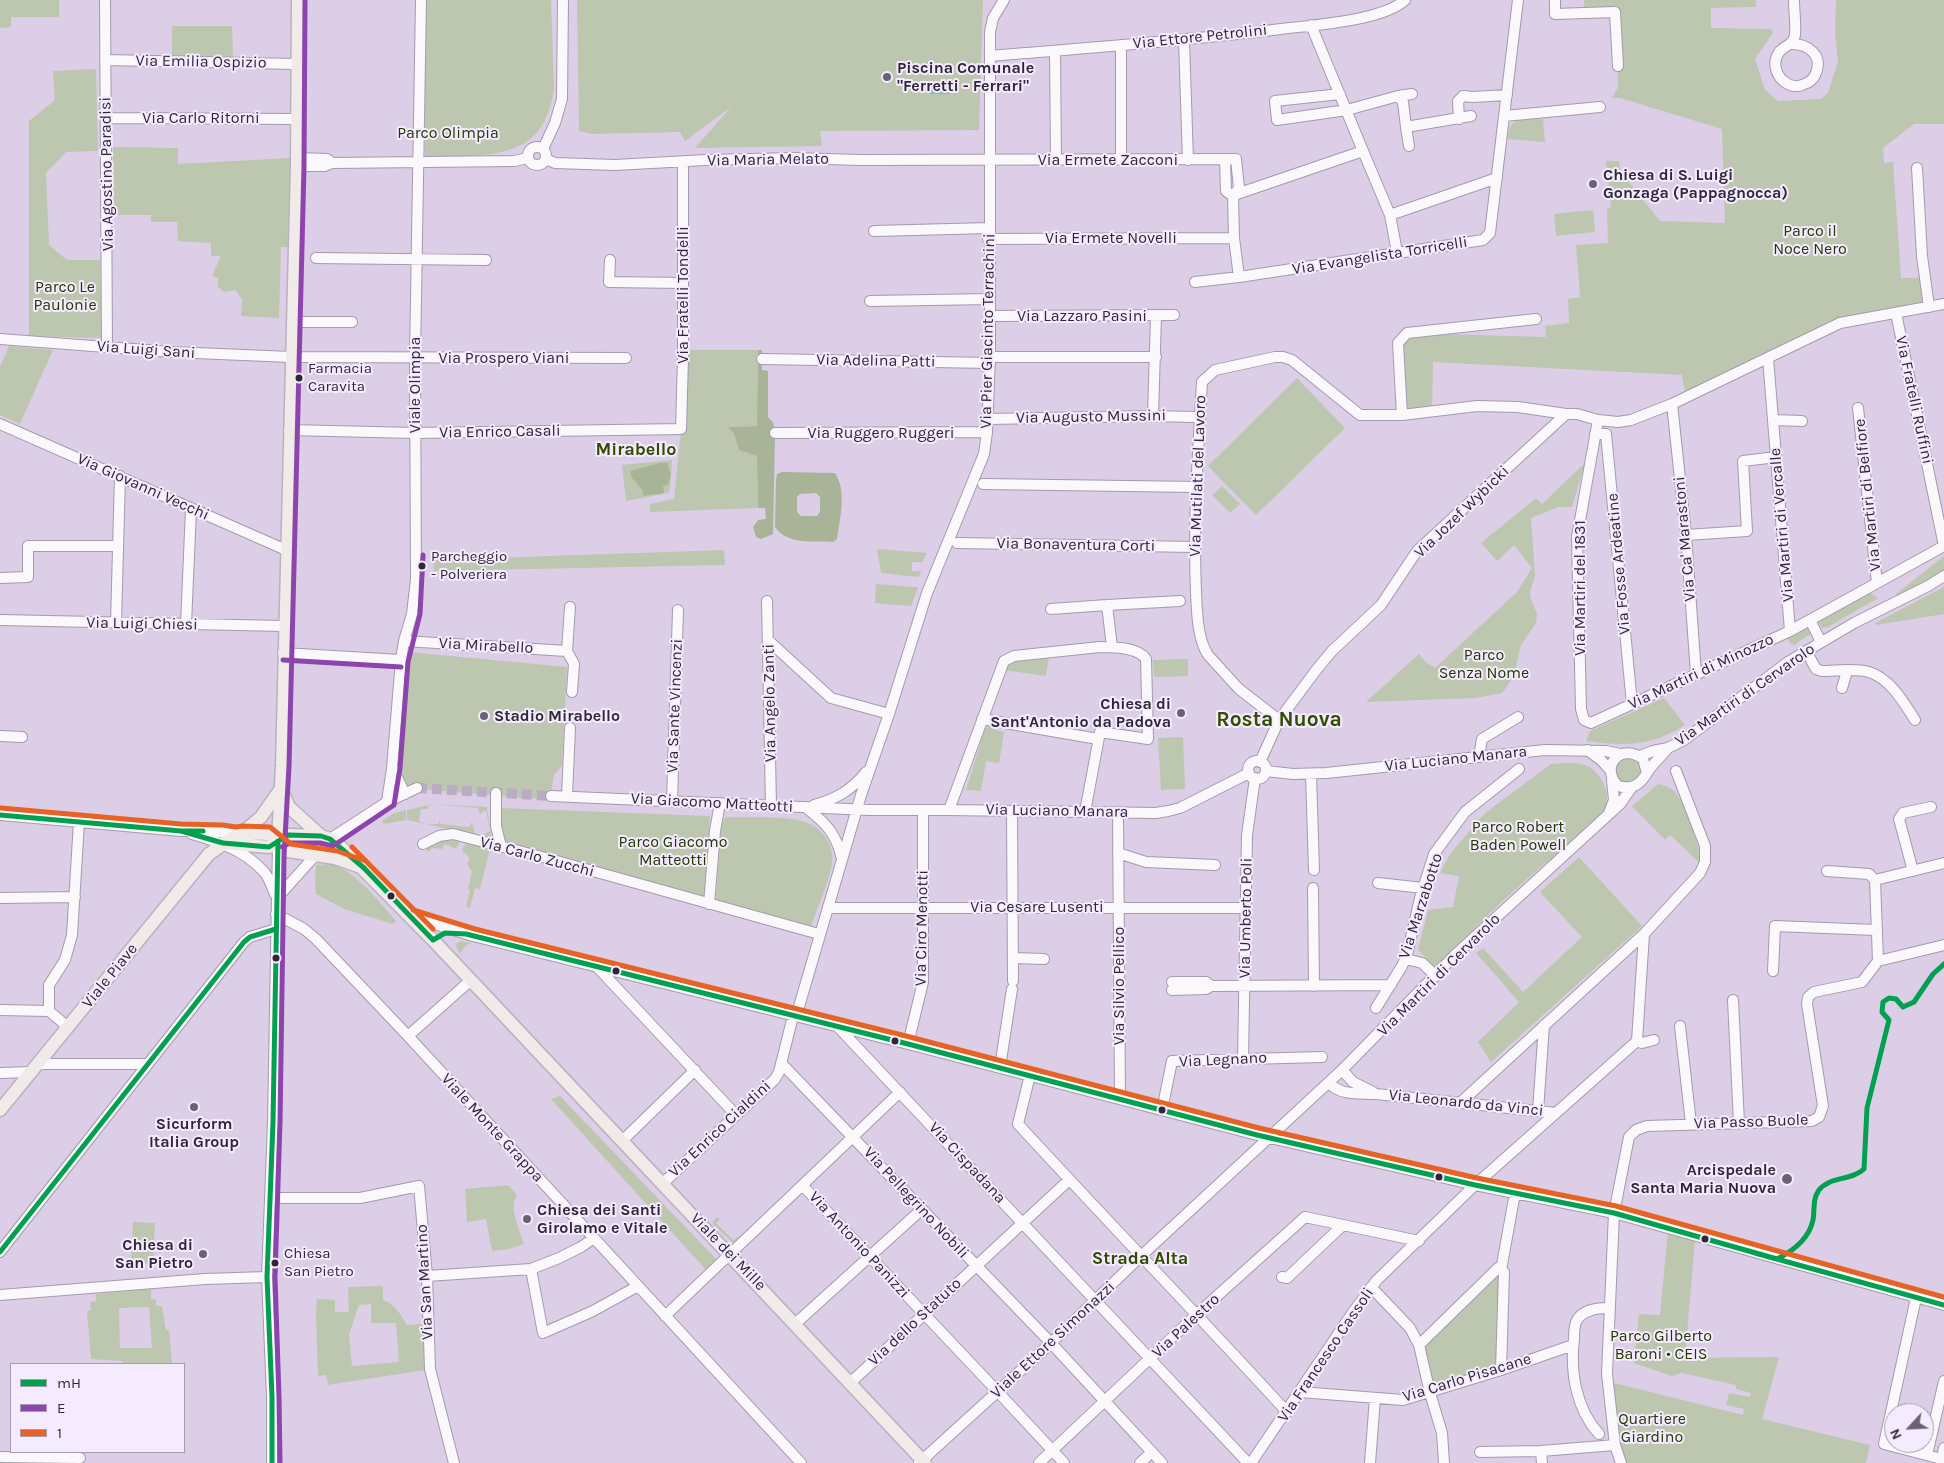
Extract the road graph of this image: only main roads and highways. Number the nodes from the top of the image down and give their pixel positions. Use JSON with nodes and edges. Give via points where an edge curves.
{"nodes":[{"id":1,"x":298,"y":0,"type":"edge"},
{"id":2,"x":281,"y":788,"type":"junction"},
{"id":3,"x":239,"y":834,"type":"junction"},
{"id":4,"x":325,"y":838,"type":"junction"},
{"id":5,"x":278,"y":841,"type":"junction"},
{"id":6,"x":223,"y":843,"type":"junction"},
{"id":7,"x":364,"y":868,"type":"junction"},
{"id":8,"x":0,"y":1110,"type":"edge"},
{"id":9,"x":922,"y":1462,"type":"edge"}],
"edges":[{"from":1,"to":2,"type":"main road"},
{"from":2,"to":3,"type":"main road","name":"Viale Piave","via":[[261,817]]},
{"from":2,"to":4,"type":"main road","name":"Viale dei Mille","via":[[289,807]]},
{"from":2,"to":5,"type":"main road"},
{"from":3,"to":5,"type":"main road","name":"Viale dei Mille","via":[[269,834]]},
{"from":3,"to":6,"type":"main road","name":"Viale Piave"},
{"from":4,"to":5,"type":"main road","via":[[288,834]]},
{"from":4,"to":7,"type":"main road","name":"Viale dei Mille","via":[[339,845]]},
{"from":5,"to":6,"type":"main road","via":[[269,847]]},
{"from":5,"to":7,"type":"main road","name":"Viale dei Mille","via":[[288,851],[335,858]]},
{"from":6,"to":8,"type":"main road","name":"Viale Piave","via":[[209,854]]},
{"from":7,"to":9,"type":"main road","name":"Viale dei Mille"}]}
